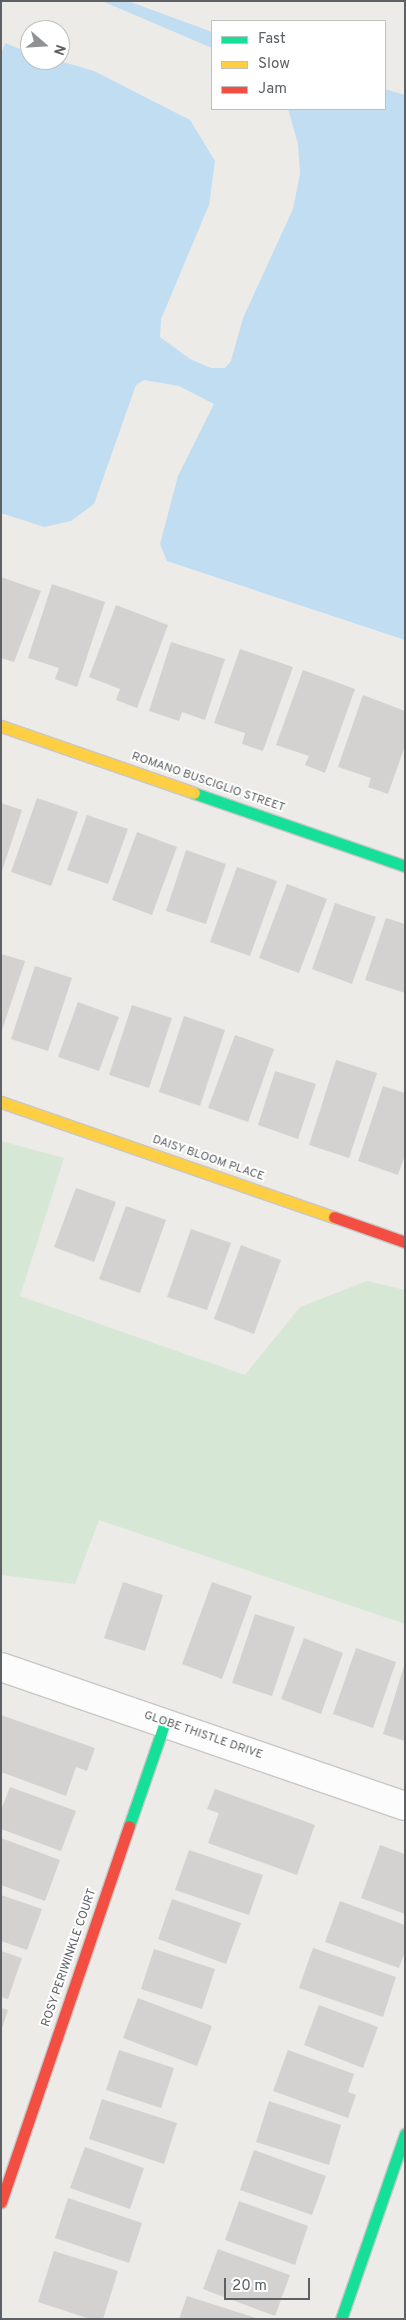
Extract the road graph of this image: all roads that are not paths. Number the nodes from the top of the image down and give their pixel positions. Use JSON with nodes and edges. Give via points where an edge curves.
{"nodes":[{"id":1,"x":1,"y":726,"type":"edge"},
{"id":2,"x":405,"y":866,"type":"edge"},
{"id":3,"x":1,"y":1102,"type":"edge"},
{"id":4,"x":405,"y":1242,"type":"edge"},
{"id":5,"x":1,"y":1667,"type":"edge"},
{"id":6,"x":165,"y":1722,"type":"junction"},
{"id":7,"x":405,"y":1806,"type":"edge"},
{"id":8,"x":405,"y":2134,"type":"edge"},
{"id":9,"x":1,"y":2202,"type":"edge"},
{"id":10,"x":341,"y":2319,"type":"edge"}],
"edges":[{"from":1,"to":2,"type":"street","name":"ROMANO BUSCIGLIO STREET"},
{"from":3,"to":4,"type":"street","name":"DAISY BLOOM PLACE"},
{"from":5,"to":6,"type":"street","name":"GLOBE THISTLE DRIVE"},
{"from":6,"to":7,"type":"street","name":"GLOBE THISTLE DRIVE"},
{"from":6,"to":9,"type":"street","name":"ROSY PERIWINKLE COURT"},
{"from":8,"to":10,"type":"street"}]}
